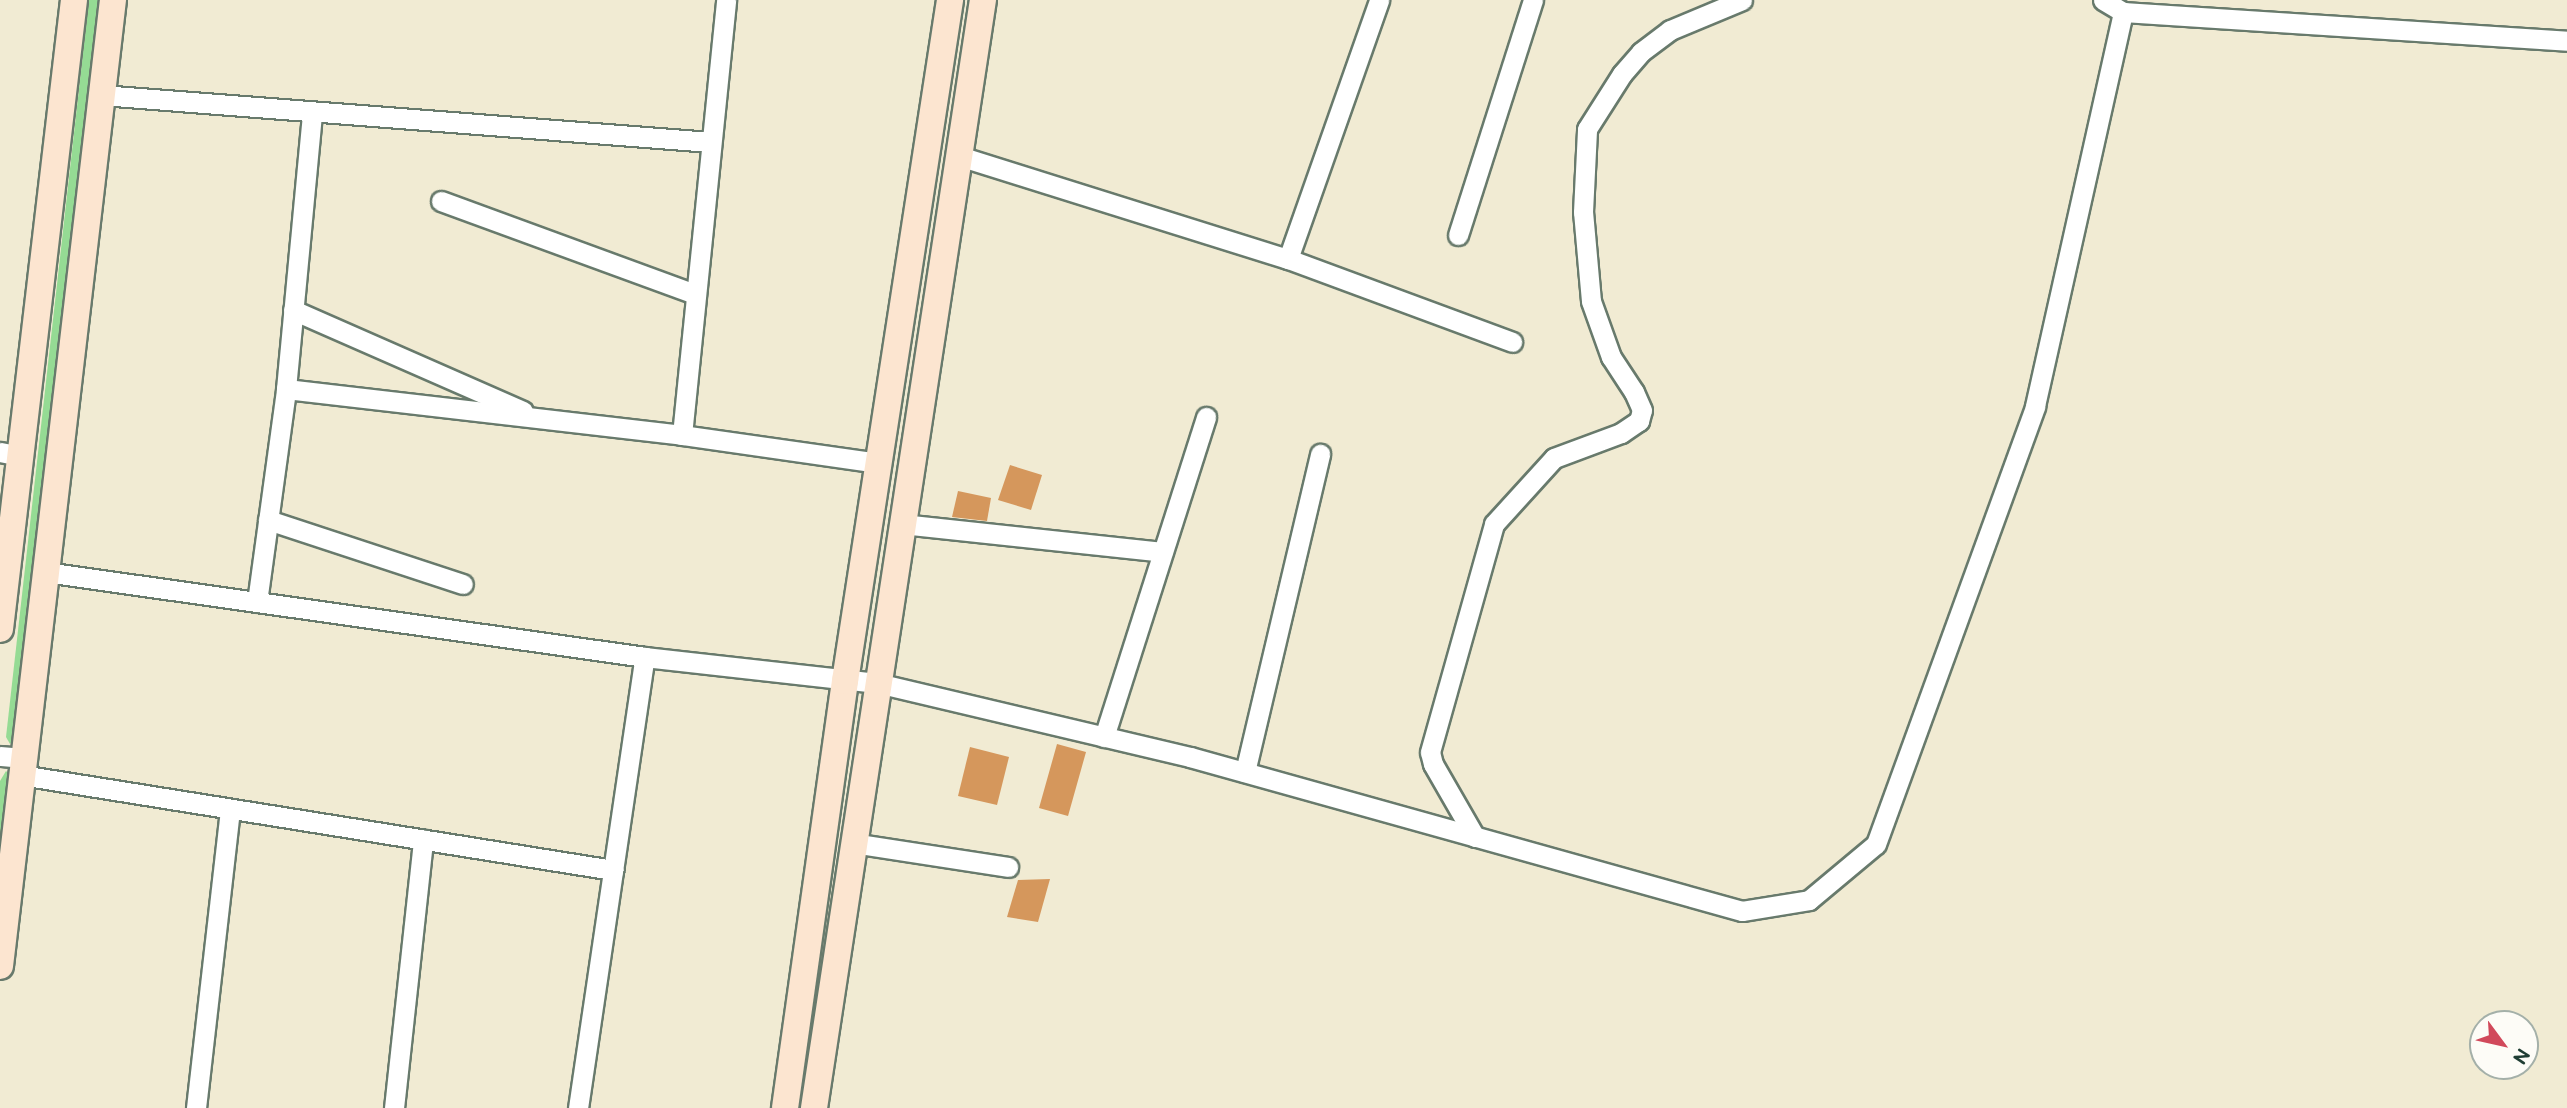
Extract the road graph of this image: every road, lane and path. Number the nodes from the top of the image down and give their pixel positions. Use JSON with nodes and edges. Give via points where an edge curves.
{"nodes":[{"id":1,"x":74,"y":0,"type":"edge"},
{"id":2,"x":113,"y":0,"type":"edge"},
{"id":3,"x":726,"y":0,"type":"edge"},
{"id":4,"x":950,"y":0,"type":"edge"},
{"id":5,"x":983,"y":0,"type":"edge"},
{"id":6,"x":1379,"y":0,"type":"edge"},
{"id":7,"x":1533,"y":0,"type":"edge"},
{"id":8,"x":1742,"y":0,"type":"edge"},
{"id":9,"x":2103,"y":0,"type":"edge"},
{"id":10,"x":2123,"y":12,"type":"junction"},
{"id":11,"x":2567,"y":41,"type":"edge"},
{"id":12,"x":102,"y":95,"type":"junction"},
{"id":13,"x":312,"y":112,"type":"junction"},
{"id":14,"x":710,"y":142,"type":"junction"},
{"id":15,"x":959,"y":156,"type":"junction"},
{"id":16,"x":442,"y":201,"type":"dead end"},
{"id":17,"x":1458,"y":235,"type":"dead end"},
{"id":18,"x":1287,"y":259,"type":"junction"},
{"id":19,"x":695,"y":294,"type":"junction"},
{"id":20,"x":293,"y":310,"type":"junction"},
{"id":21,"x":1511,"y":342,"type":"dead end"},
{"id":22,"x":286,"y":389,"type":"junction"},
{"id":23,"x":1206,"y":417,"type":"dead end"},
{"id":24,"x":542,"y":419,"type":"junction"},
{"id":25,"x":682,"y":435,"type":"junction"},
{"id":26,"x":10,"y":454,"type":"edge"},
{"id":27,"x":1320,"y":454,"type":"dead end"},
{"id":28,"x":878,"y":463,"type":"junction"},
{"id":29,"x":268,"y":520,"type":"junction"},
{"id":30,"x":901,"y":524,"type":"junction"},
{"id":31,"x":1163,"y":552,"type":"junction"},
{"id":32,"x":45,"y":572,"type":"junction"},
{"id":33,"x":463,"y":583,"type":"dead end"},
{"id":34,"x":257,"y":602,"type":"junction"},
{"id":35,"x":0,"y":629,"type":"edge"},
{"id":36,"x":645,"y":657,"type":"junction"},
{"id":37,"x":845,"y":681,"type":"junction"},
{"id":38,"x":877,"y":683,"type":"junction"},
{"id":39,"x":1104,"y":737,"type":"junction"},
{"id":40,"x":15,"y":763,"type":"edge"},
{"id":41,"x":1245,"y":772,"type":"junction"},
{"id":42,"x":230,"y":809,"type":"junction"},
{"id":43,"x":1475,"y":837,"type":"junction"},
{"id":44,"x":423,"y":840,"type":"junction"},
{"id":45,"x":853,"y":843,"type":"junction"},
{"id":46,"x":1008,"y":867,"type":"dead end"},
{"id":47,"x":613,"y":870,"type":"junction"},
{"id":48,"x":0,"y":966,"type":"edge"},
{"id":49,"x":196,"y":1108,"type":"edge"},
{"id":50,"x":394,"y":1108,"type":"edge"},
{"id":51,"x":578,"y":1108,"type":"edge"},
{"id":52,"x":785,"y":1108,"type":"edge"},
{"id":53,"x":814,"y":1108,"type":"edge"}],
"edges":[{"from":1,"to":26,"type":"street"},
{"from":2,"to":12,"type":"street"},
{"from":3,"to":14,"type":"street"},
{"from":4,"to":28,"type":"street"},
{"from":5,"to":15,"type":"street"},
{"from":6,"to":18,"type":"street"},
{"from":7,"to":17,"type":"street"},
{"from":8,"to":43,"type":"street","via":[[1670,30],[1641,52],[1587,129],[1583,212],[1591,301],[1611,357],[1642,410],[1639,421],[1621,433],[1554,458],[1494,524],[1430,752]]},
{"from":9,"to":10,"type":"street"},
{"from":10,"to":11,"type":"street"},
{"from":10,"to":43,"type":"street","via":[[2035,406],[1876,844],[1809,900],[1741,911]]},
{"from":12,"to":13,"type":"street"},
{"from":12,"to":32,"type":"street"},
{"from":13,"to":14,"type":"street"},
{"from":13,"to":20,"type":"street"},
{"from":14,"to":19,"type":"street"},
{"from":15,"to":18,"type":"street"},
{"from":15,"to":30,"type":"street"},
{"from":16,"to":19,"type":"street"},
{"from":18,"to":21,"type":"street"},
{"from":19,"to":25,"type":"street"},
{"from":20,"to":22,"type":"street"},
{"from":20,"to":24,"type":"street"},
{"from":22,"to":24,"type":"street"},
{"from":22,"to":29,"type":"street"},
{"from":23,"to":31,"type":"street"},
{"from":24,"to":25,"type":"street"},
{"from":25,"to":28,"type":"street"},
{"from":26,"to":35,"type":"street"},
{"from":27,"to":41,"type":"street"},
{"from":28,"to":37,"type":"street"},
{"from":29,"to":33,"type":"street"},
{"from":29,"to":34,"type":"street"},
{"from":30,"to":31,"type":"street"},
{"from":30,"to":38,"type":"street"},
{"from":31,"to":39,"type":"street"},
{"from":32,"to":34,"type":"street"},
{"from":32,"to":40,"type":"street"},
{"from":34,"to":36,"type":"street"},
{"from":36,"to":37,"type":"street"},
{"from":36,"to":47,"type":"street"},
{"from":37,"to":38,"type":"street"},
{"from":37,"to":52,"type":"street"},
{"from":38,"to":39,"type":"street"},
{"from":38,"to":45,"type":"street"},
{"from":39,"to":41,"type":"street"},
{"from":40,"to":42,"type":"street"},
{"from":40,"to":48,"type":"street"},
{"from":41,"to":43,"type":"street"},
{"from":42,"to":44,"type":"street"},
{"from":42,"to":49,"type":"street"},
{"from":44,"to":47,"type":"street"},
{"from":44,"to":50,"type":"street"},
{"from":45,"to":46,"type":"street"},
{"from":45,"to":53,"type":"street"},
{"from":47,"to":51,"type":"street"}]}
